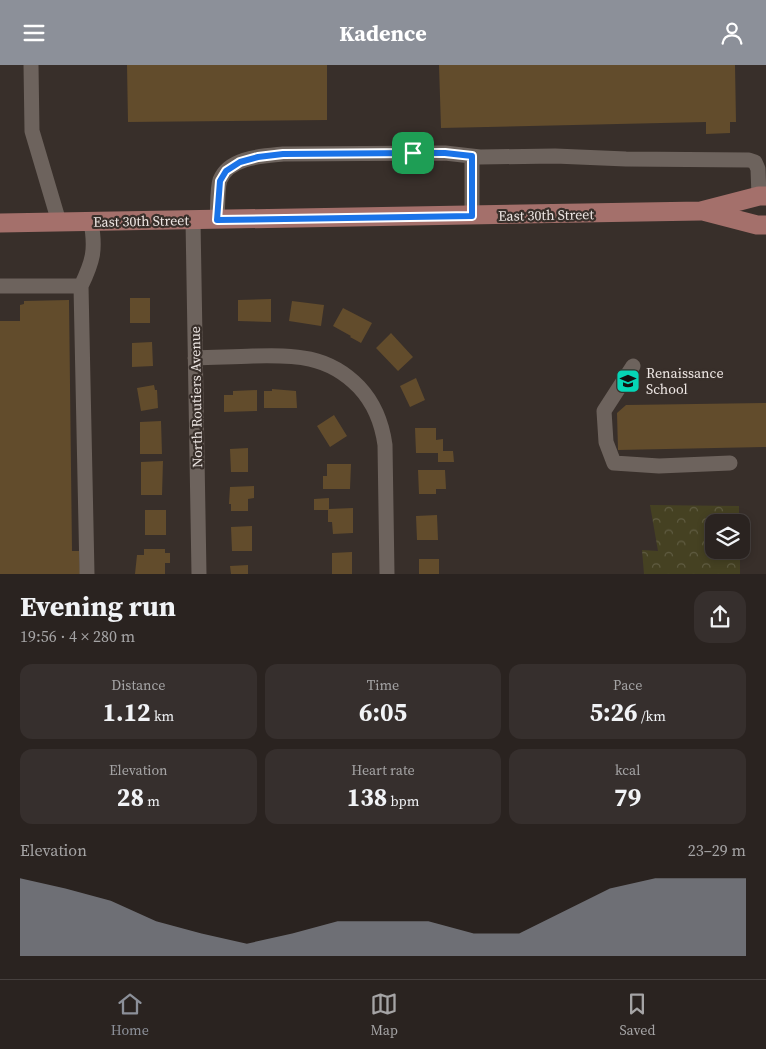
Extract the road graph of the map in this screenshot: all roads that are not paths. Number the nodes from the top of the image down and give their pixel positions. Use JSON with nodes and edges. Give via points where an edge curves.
{"nodes":[{"id":1,"x":31,"y":65,"type":"edge"},
{"id":2,"x":472,"y":156,"type":"junction"},
{"id":3,"x":762,"y":196,"type":"edge"},
{"id":4,"x":701,"y":211,"type":"junction"},
{"id":5,"x":472,"y":216,"type":"junction"},
{"id":6,"x":193,"y":220,"type":"junction"},
{"id":7,"x":217,"y":220,"type":"junction"},
{"id":8,"x":59,"y":222,"type":"junction"},
{"id":9,"x":91,"y":222,"type":"junction"},
{"id":10,"x":0,"y":223,"type":"edge"},
{"id":11,"x":766,"y":225,"type":"edge"},
{"id":12,"x":0,"y":286,"type":"edge"},
{"id":13,"x":81,"y":286,"type":"junction"},
{"id":14,"x":195,"y":358,"type":"junction"},
{"id":15,"x":633,"y":366,"type":"dead end"},
{"id":16,"x":730,"y":463,"type":"dead end"},
{"id":17,"x":87,"y":574,"type":"edge"},
{"id":18,"x":199,"y":574,"type":"edge"},
{"id":19,"x":387,"y":574,"type":"edge"}],
"edges":[{"from":1,"to":8,"type":"street","via":[[32,131]]},
{"from":2,"to":3,"type":"street","via":[[749,160],[755,162],[758,169]]},
{"from":2,"to":5,"type":"street"},
{"from":2,"to":7,"type":"street","via":[[437,153],[258,157],[240,162],[226,171],[220,181]]},
{"from":3,"to":4,"type":"main road","name":"East 30th Street"},
{"from":4,"to":5,"type":"main road","name":"East 30th Street"},
{"from":4,"to":11,"type":"main road","name":"East 30th Street"},
{"from":5,"to":7,"type":"main road","name":"East 30th Street"},
{"from":6,"to":7,"type":"main road","name":"East 30th Street"},
{"from":6,"to":9,"type":"main road","name":"East 30th Street"},
{"from":6,"to":14,"type":"street","name":"North Routiers Avenue"},
{"from":8,"to":9,"type":"main road","name":"East 30th Street"},
{"from":8,"to":10,"type":"main road","name":"East 30th Street"},
{"from":9,"to":13,"type":"street","via":[[94,241],[91,265]]},
{"from":12,"to":13,"type":"street"},
{"from":13,"to":17,"type":"street"},
{"from":14,"to":18,"type":"street","name":"North Routiers Avenue"},
{"from":14,"to":19,"type":"street","via":[[286,355],[313,359],[337,369],[362,391],[376,414],[384,439]]},
{"from":15,"to":16,"type":"street","via":[[604,411],[606,441],[614,463],[659,466]]}]}
